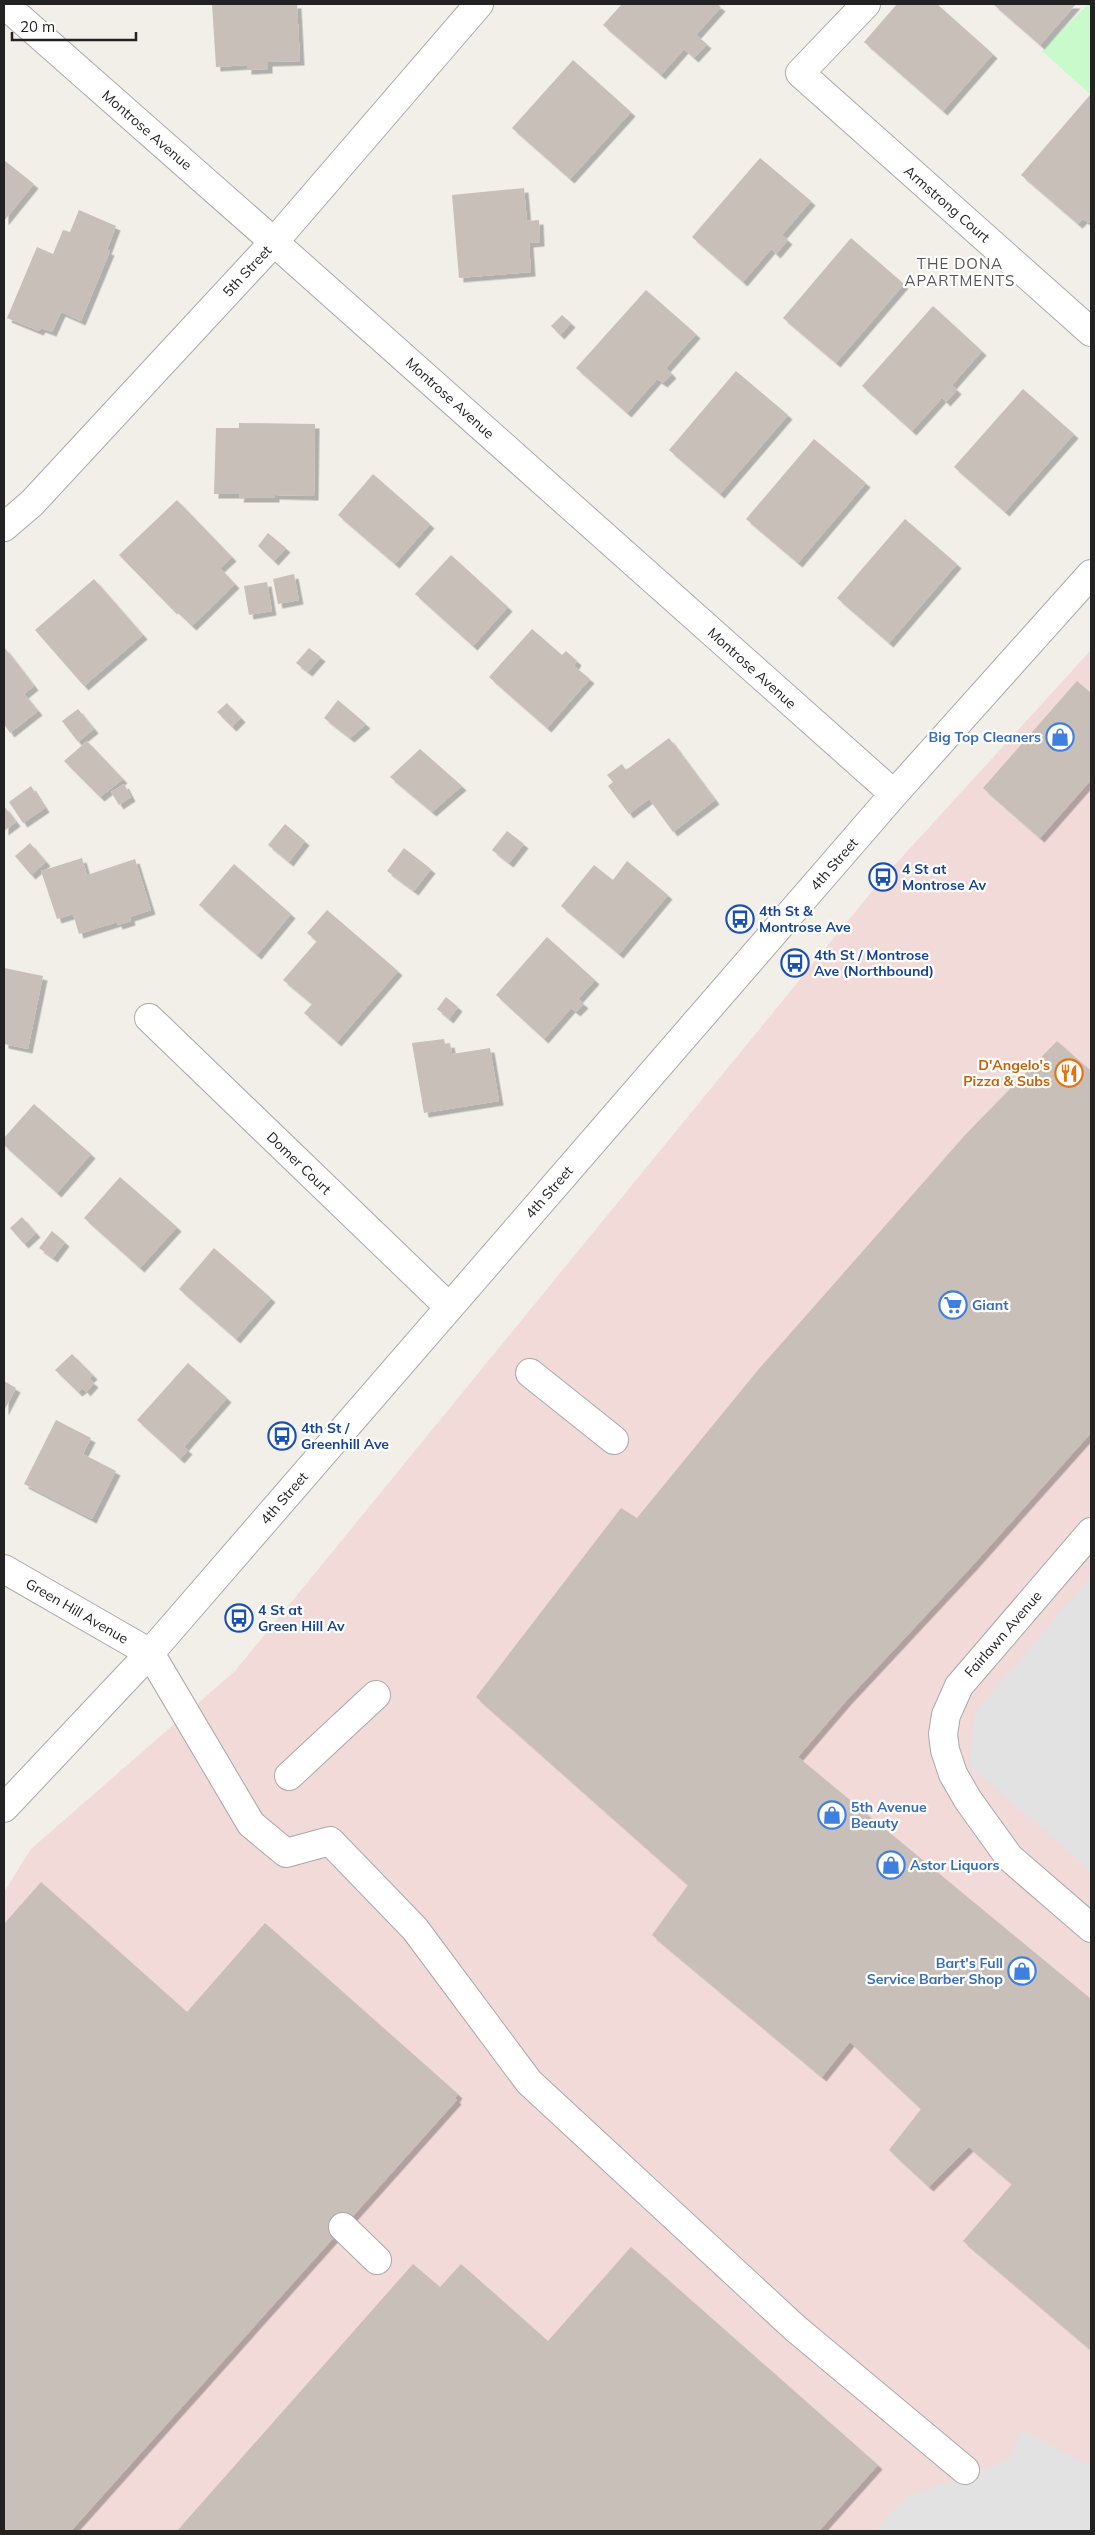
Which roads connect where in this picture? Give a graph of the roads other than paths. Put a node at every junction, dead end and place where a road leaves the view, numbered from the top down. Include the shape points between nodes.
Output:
1 (4, 4) edge
2 (479, 4) edge
3 (866, 4) edge
4 (274, 242) junction
5 (1091, 332) edge
6 (4, 527) edge
7 (1091, 574) edge
8 (894, 794) junction
9 (149, 1018) dead end
10 (448, 1307) junction
11 (530, 1373) dead end
12 (614, 1440) dead end
13 (1091, 1532) edge
14 (4, 1569) edge
15 (150, 1653) junction
16 (376, 1695) dead end
17 (289, 1776) dead end
18 (4, 1808) edge
19 (1091, 1928) edge
20 (343, 2228) dead end
21 (377, 2260) dead end
22 (965, 2470) dead end

1 - 4 street, Montrose Avenue
2 - 4 street, 5th Street
3 - 5 street, Armstrong Court via 800,73
4 - 6 street, 5th Street via 32,503
4 - 8 street, Montrose Avenue
7 - 8 street, 4th Street
8 - 10 street, 4th Street
9 - 10 street, Domer Court
10 - 15 street, 4th Street
11 - 12 street
13 - 19 street, Fairlawn Avenue via 959,1686 946,1715 943,1734 953,1774 1009,1856
14 - 15 street, Green Hill Avenue
15 - 18 street, 4th Street
15 - 22 street via 251,1824 286,1853 330,1841 415,1929 529,2082 795,2328
16 - 17 street
20 - 21 street

